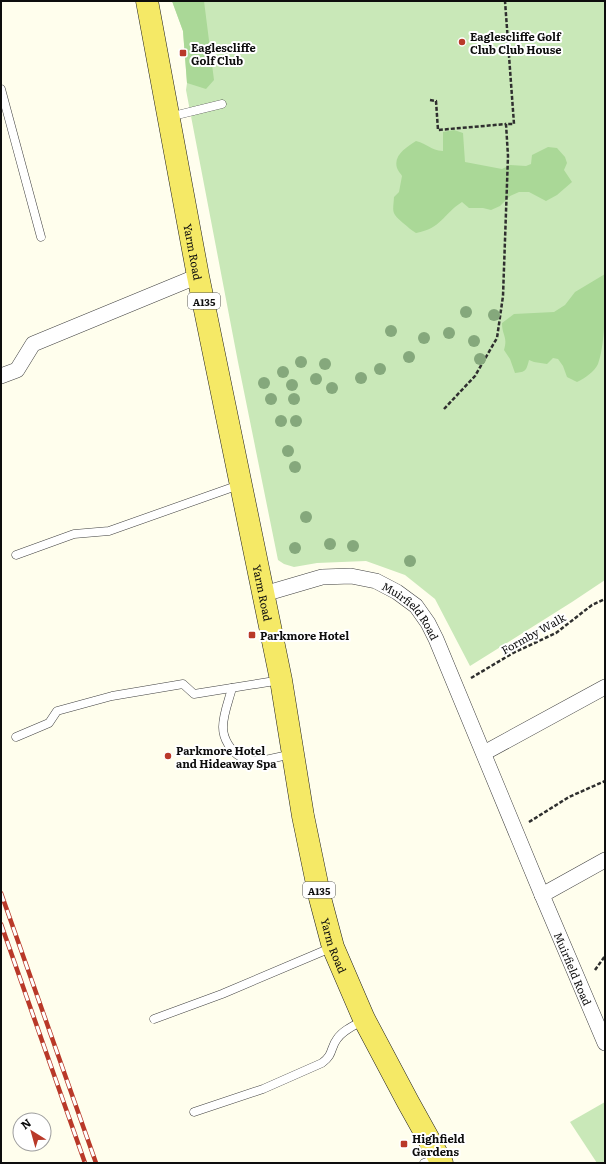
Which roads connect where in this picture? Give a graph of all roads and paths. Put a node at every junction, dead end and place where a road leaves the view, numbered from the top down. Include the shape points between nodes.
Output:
1 (147, 1) edge
2 (506, 1) edge
3 (1, 88) edge
4 (430, 100) dead end
5 (222, 104) dead end
6 (168, 118) junction
7 (506, 124) junction
8 (41, 237) dead end
9 (198, 276) junction
10 (1, 376) edge
11 (444, 409) dead end
12 (242, 484) junction
13 (16, 555) dead end
14 (264, 594) junction
15 (605, 598) edge
16 (281, 680) junction
17 (467, 680) dead end
18 (605, 687) edge
19 (232, 688) junction
20 (16, 737) dead end
21 (484, 753) junction
22 (293, 754) junction
23 (605, 781) edge
24 (529, 823) dead end
25 (605, 860) edge
26 (542, 895) junction
27 (333, 948) junction
28 (605, 956) edge
29 (595, 970) dead end
30 (154, 1019) dead end
31 (364, 1020) junction
32 (605, 1042) edge
33 (194, 1112) dead end
34 (435, 1161) edge

1 - 6 main road, Yarm Road / A135
2 - 7 path via 514,124
3 - 8 lane
4 - 7 path via 436,101 438,130
5 - 6 lane
6 - 9 main road, Yarm Road / A135
7 - 11 path via 508,156 503,296 497,338 475,376
9 - 10 street via 33,344 17,370
9 - 12 main road, Yarm Road / A135
12 - 13 lane via 109,531 74,534
12 - 14 main road, Yarm Road / A135
14 - 16 main road, Yarm Road / A135
14 - 21 street, Muirfield Road via 322,577 351,576 376,581 397,592 416,606 428,623
15 - 17 path, Formby Walk via 556,632
16 - 19 lane
16 - 22 main road, Yarm Road / A135
18 - 21 street
19 - 20 lane via 194,694 183,684 112,696 57,711 49,723
19 - 22 lane via 223,727 225,738 232,750 248,761
21 - 26 street, Muirfield Road
22 - 27 main road, Yarm Road / A135 via 303,816
23 - 24 path via 569,797
25 - 26 street
26 - 32 street, Muirfield Road
27 - 30 lane
27 - 31 main road, Yarm Road / A135
28 - 29 path
31 - 33 lane via 341,1034 328,1059 322,1063 263,1089
31 - 34 main road, Yarm Road / A135

